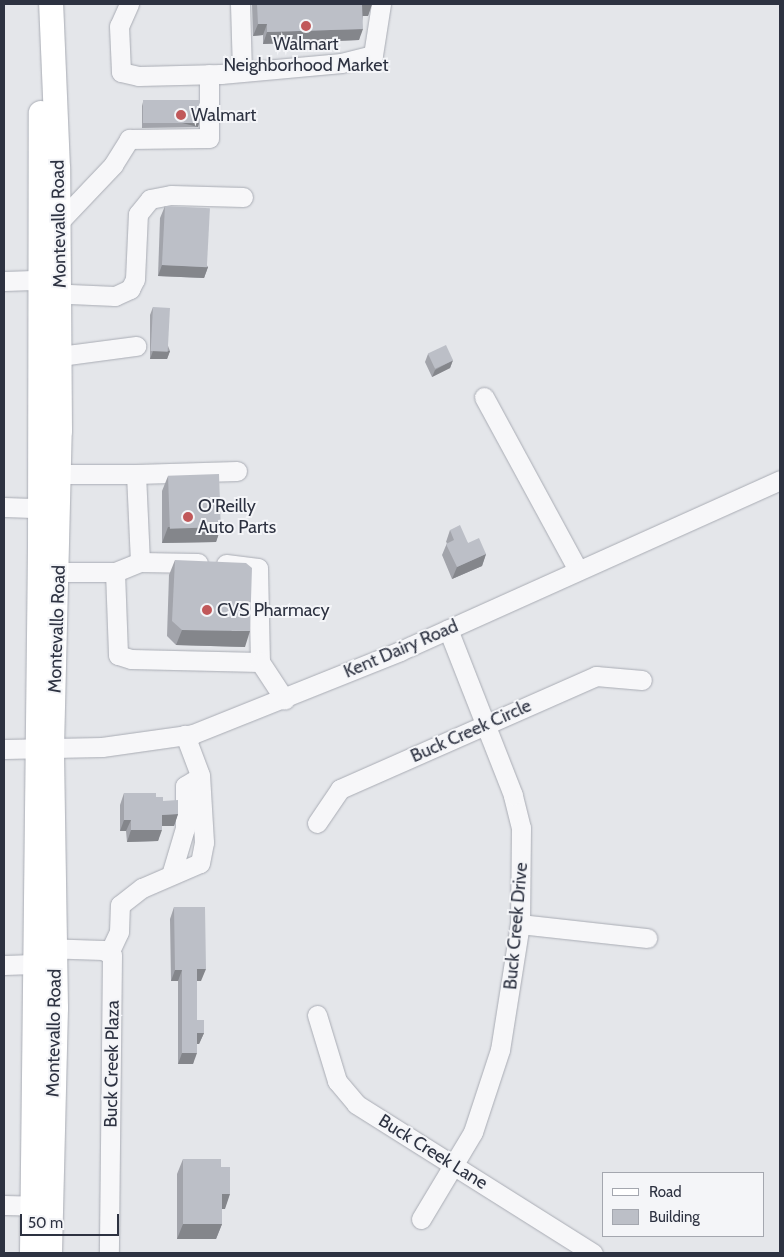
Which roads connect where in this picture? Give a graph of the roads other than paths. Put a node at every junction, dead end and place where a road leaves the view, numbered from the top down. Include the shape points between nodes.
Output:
1 (46, 4) edge
2 (51, 4) edge
3 (129, 4) edge
4 (240, 4) edge
5 (381, 4) edge
6 (242, 71) junction
7 (209, 74) junction
8 (243, 197) dead end
9 (59, 222) junction
10 (4, 281) edge
11 (47, 289) junction
12 (136, 346) dead end
13 (60, 356) junction
14 (484, 397) dead end
15 (237, 471) dead end
16 (60, 474) junction
17 (136, 474) junction
18 (780, 480) edge
19 (4, 508) edge
20 (40, 508) junction
21 (140, 562) junction
22 (578, 570) junction
23 (58, 572) junction
24 (115, 572) junction
25 (448, 629) junction
26 (260, 662) junction
27 (642, 680) dead end
28 (284, 700) junction
29 (486, 725) junction
30 (185, 735) junction
31 (45, 748) junction
32 (4, 749) edge
33 (317, 823) dead end
34 (520, 924) junction
35 (647, 938) dead end
36 (110, 951) junction
37 (41, 954) junction
38 (4, 964) edge
39 (318, 1015) dead end
40 (454, 1166) junction
41 (4, 1205) edge
42 (41, 1206) junction
43 (421, 1219) dead end
44 (32, 1253) edge
45 (50, 1253) edge
46 (110, 1253) edge
47 (593, 1253) edge

1 - 11 main road, Montevallo Road via 40,130
2 - 9 main road, Montevallo Road
3 - 7 street via 119,26 121,72 139,76
4 - 6 street
5 - 6 street via 373,55 342,63
6 - 7 street
7 - 9 street via 209,138 129,139 113,165
8 - 11 street via 171,195 150,199 138,214 135,279 130,289 116,296
9 - 11 main road, Montevallo Road
10 - 11 street
11 - 13 main road, Montevallo Road
11 - 20 main road, Montevallo Road
12 - 13 street
13 - 16 main road, Montevallo Road
14 - 22 street
15 - 17 street
16 - 17 street
16 - 23 main road, Montevallo Road
17 - 21 street
18 - 22 street, Kent Dairy Road
19 - 20 street
20 - 31 main road, Montevallo Road
21 - 24 street
21 - 26 street via 215,563 258,568
22 - 25 street, Kent Dairy Road
23 - 24 street
23 - 31 main road, Montevallo Road
24 - 26 street via 118,655 131,659
25 - 28 street, Kent Dairy Road
25 - 29 street, Buck Creek Drive
26 - 28 street
27 - 29 street, Buck Creek Circle via 596,676
28 - 30 street, Kent Dairy Road
29 - 33 street, Buck Creek Circle via 340,789
29 - 34 street, Buck Creek Drive via 513,795 521,828
30 - 31 street, Kent Dairy Road via 102,747
30 - 36 street via 200,777 204,842 200,863 142,888 120,905 119,932
31 - 32 street, Kent Dairy Road
31 - 37 main road, Montevallo Road
34 - 35 street
34 - 40 street, Buck Creek Drive via 500,1050 474,1132
36 - 37 street
36 - 46 street, Buck Creek Plaza via 113,962
37 - 38 street
37 - 42 main road, Montevallo Road
39 - 40 street, Buck Creek Lane via 337,1081 356,1104
40 - 43 street, Buck Creek Drive
40 - 47 street, Buck Creek Lane
41 - 42 street
42 - 44 main road, Montevallo Road
42 - 45 main road, Montevallo Road

